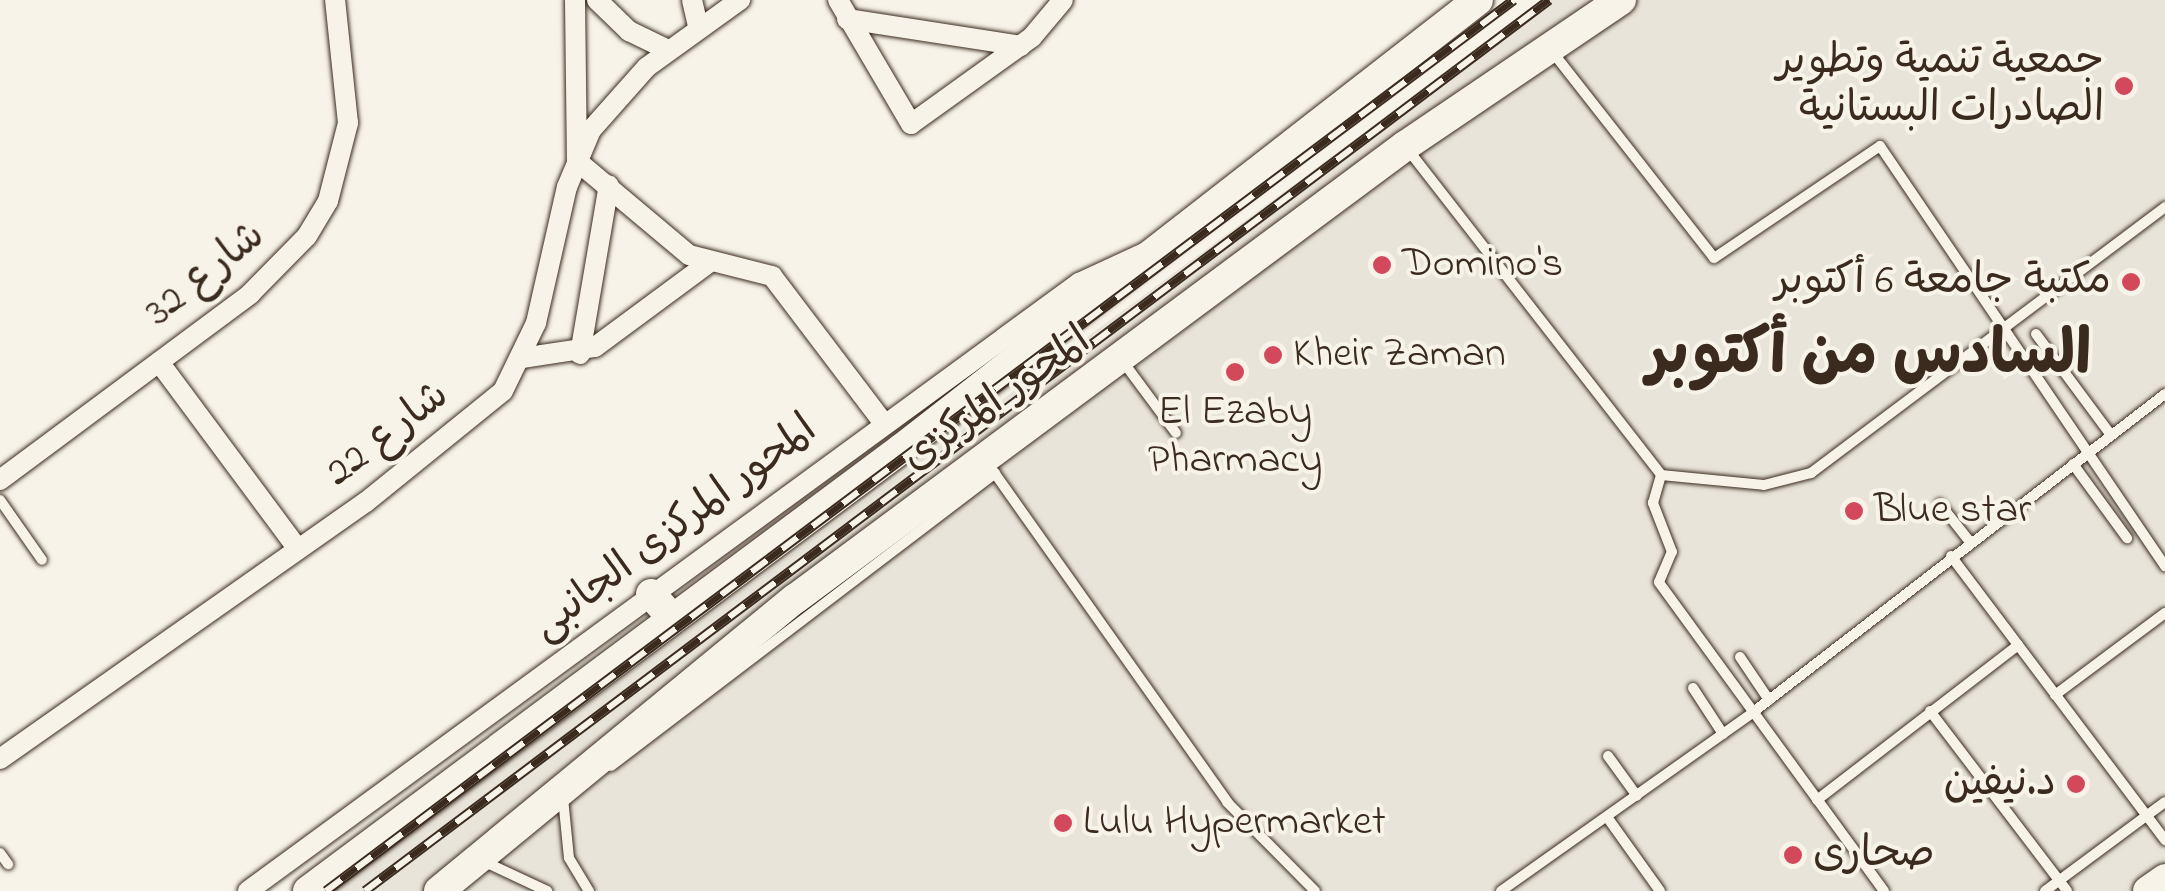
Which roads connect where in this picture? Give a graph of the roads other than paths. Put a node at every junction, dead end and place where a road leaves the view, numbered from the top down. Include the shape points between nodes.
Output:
1 (335, 0) edge
2 (575, 0) edge
3 (597, 0) edge
4 (692, 0) edge
5 (740, 0) edge
6 (1064, 0) edge
7 (1478, 0) edge
8 (1621, 0) edge
9 (842, 10) edge
10 (1582, 15) edge
11 (698, 26) junction
12 (1020, 46) junction
13 (1550, 48) junction
14 (668, 50) junction
15 (1405, 146) junction
16 (577, 161) junction
17 (609, 185) junction
18 (2165, 207) edge
19 (1158, 249) junction
20 (710, 262) junction
21 (2001, 328) junction
22 (2036, 334) dead end
23 (580, 354) junction
24 (522, 358) junction
25 (159, 362) junction
26 (1124, 363) junction
27 (2165, 394) edge
28 (883, 422) junction
29 (1176, 433) dead end
30 (2111, 436) junction
31 (2085, 455) junction
32 (2073, 464) junction
33 (990, 467) junction
34 (1661, 475) junction
35 (0, 480) edge
36 (0, 500) edge
37 (1940, 504) dead end
38 (2128, 538) dead end
39 (1970, 542) junction
40 (298, 549) junction
41 (1951, 556) junction
42 (42, 560) dead end
43 (2165, 566) edge
44 (661, 605) junction
45 (2165, 612) edge
46 (2018, 645) junction
47 (1740, 657) dead end
48 (1693, 688) dead end
49 (2056, 695) junction
50 (1769, 700) junction
51 (1930, 711) junction
52 (1752, 713) junction
53 (1723, 734) junction
54 (1608, 756) dead end
55 (0, 760) edge
56 (567, 780) junction
57 (1637, 796) junction
58 (1817, 800) junction
59 (2165, 802) edge
60 (1607, 818) junction
61 (2146, 818) junction
62 (2165, 840) edge
63 (0, 853) edge
64 (478, 859) junction
65 (8, 864) dead end
66 (1291, 872) junction
67 (2165, 879) edge
68 (2059, 880) junction
69 (248, 891) edge
70 (308, 891) edge
71 (439, 891) edge
72 (547, 891) edge
73 (589, 891) edge
74 (1301, 891) edge
75 (1316, 891) edge
76 (1502, 891) edge
77 (1660, 891) edge
78 (1884, 891) edge
79 (2046, 891) edge
80 (2067, 891) edge
81 (2148, 891) edge

1 - 25 street, شارع 32 via 348,123 328,201 281,268
2 - 16 street
3 - 14 street via 629,32
4 - 11 street
5 - 11 street, شارع 22
6 - 12 street
7 - 19 main road, المحور المركزى
8 - 10 main road, المحور المركزى
9 - 12 street
9 - 12 street via 911,124
10 - 13 main road, المحور المركزى
11 - 14 street, شارع 22
13 - 15 main road, المحور المركزى
13 - 21 lane via 1714,258 1880,146
14 - 16 street, شارع 22 via 607,107
15 - 26 main road, المحور المركزى
15 - 34 lane
16 - 17 street
16 - 24 street, شارع 22
17 - 20 street via 672,244
17 - 23 street
18 - 21 lane
19 - 28 street, المحور المركزى الجانبى via 1098,271
19 - 44 main road, المحور المركزى
20 - 23 street
20 - 28 street via 753,267 789,290
21 - 31 lane
21 - 34 lane via 1796,480
22 - 30 lane
23 - 24 street
24 - 40 street, شارع 22 via 474,418
25 - 35 street, شارع 32
25 - 40 street
26 - 29 lane
26 - 33 main road, المحور المركزى
27 - 30 lane
28 - 44 street, المحور المركزى الجانبى
30 - 31 lane
31 - 32 lane
31 - 43 lane
32 - 38 lane
32 - 39 lane
33 - 56 main road, المحور المركزى
33 - 66 lane via 1226,802
34 - 52 lane via 1653,503 1672,552 1660,582
36 - 42 lane
37 - 39 lane
39 - 41 lane
40 - 55 street, شارع 22
41 - 46 lane
41 - 50 lane
44 - 69 street, المحور المركزى الجانبى
44 - 70 main road, المحور المركزى
45 - 49 lane
46 - 49 lane
46 - 51 lane
47 - 50 lane
48 - 53 lane
49 - 61 lane
50 - 52 lane
51 - 58 lane
51 - 68 lane
52 - 53 lane
52 - 58 lane
53 - 57 lane
54 - 57 lane
56 - 64 main road, المحور المركزى
56 - 73 lane via 570,858
57 - 60 lane
58 - 78 lane
59 - 61 lane
60 - 76 lane
60 - 77 lane
61 - 62 lane
61 - 68 lane
63 - 65 lane
64 - 71 main road, المحور المركزى
64 - 72 lane
66 - 74 lane
66 - 75 lane
67 - 81 main road
68 - 79 lane
68 - 80 lane

